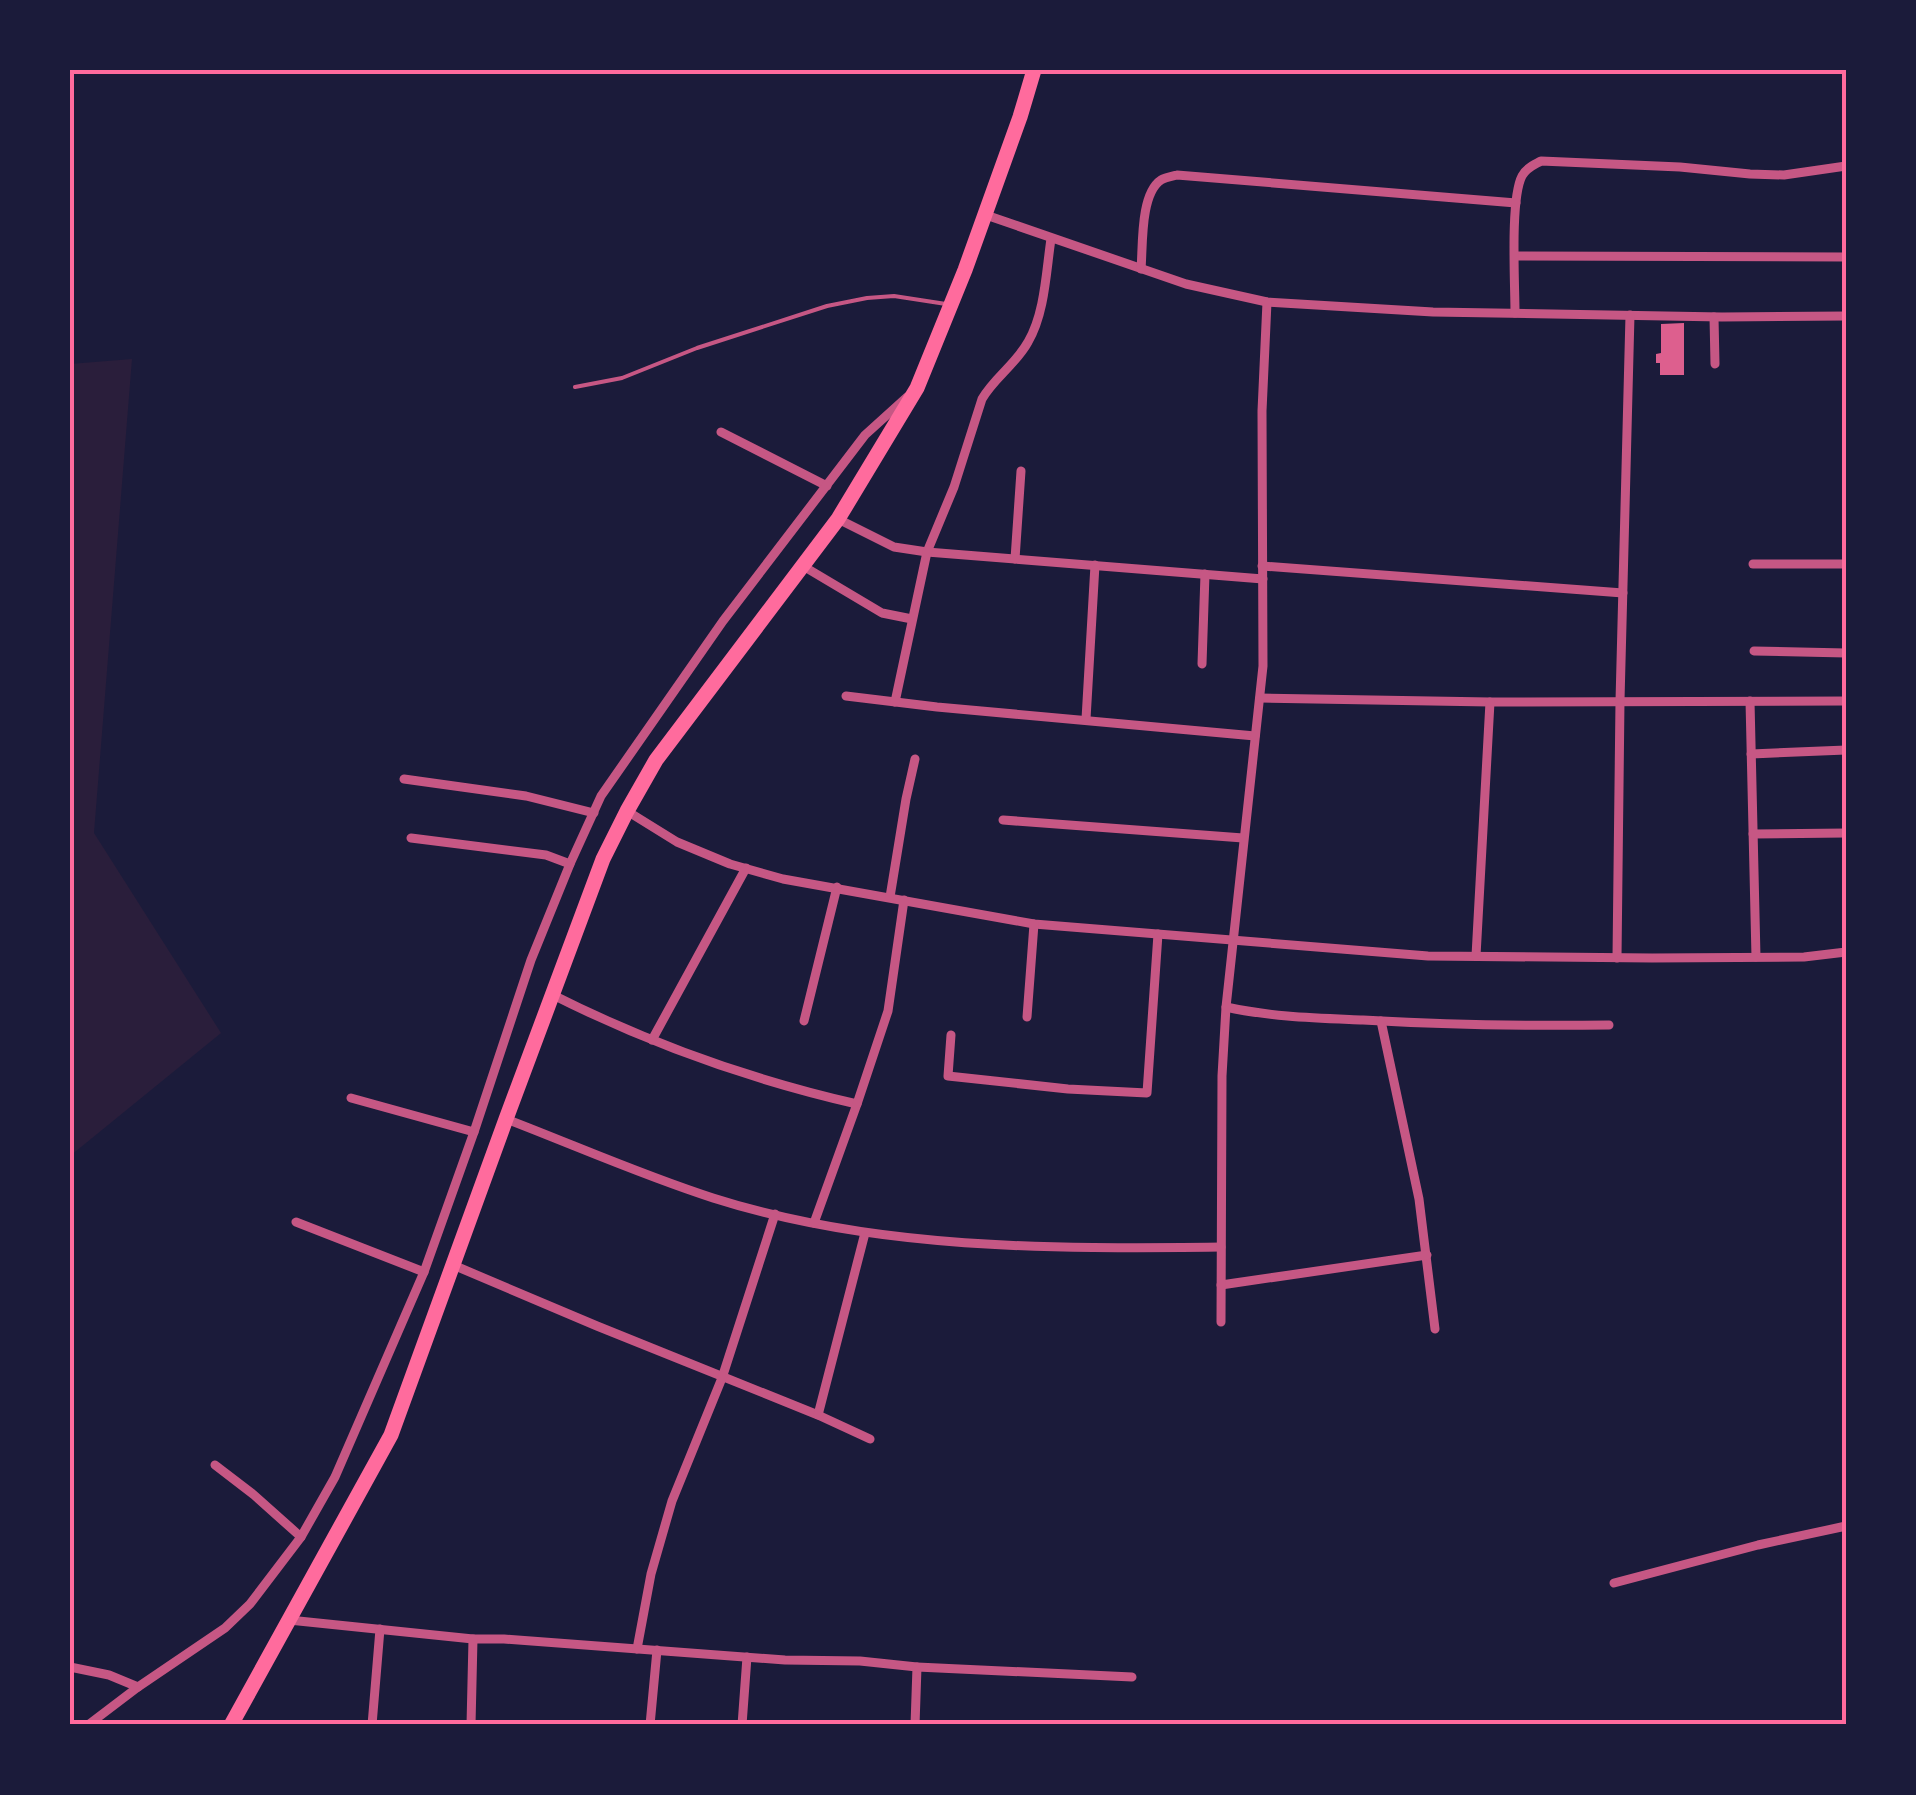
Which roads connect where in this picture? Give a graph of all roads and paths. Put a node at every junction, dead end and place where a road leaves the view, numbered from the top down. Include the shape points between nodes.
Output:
1 (1034, 70) edge
2 (1846, 166) edge
3 (1516, 204) junction
4 (984, 214) junction
5 (1051, 239) junction
6 (1515, 256) junction
7 (1846, 257) edge
8 (1141, 269) junction
9 (1267, 302) junction
10 (951, 305) junction
11 (1514, 313) junction
12 (1630, 315) junction
13 (1846, 316) edge
14 (1714, 317) junction
15 (1715, 364) dead end
16 (575, 387) dead end
17 (918, 388) junction
18 (721, 432) dead end
19 (1021, 472) dead end
20 (827, 486) junction
21 (838, 519) junction
22 (927, 552) junction
23 (1015, 559) junction
24 (1753, 564) dead end
25 (1846, 564) edge
26 (1094, 565) junction
27 (802, 566) junction
28 (1262, 566) junction
29 (1205, 574) junction
30 (1263, 579) junction
31 (1623, 593) junction
32 (912, 620) junction
33 (1754, 652) dead end
34 (1846, 652) edge
35 (1202, 664) dead end
36 (846, 696) dead end
37 (1260, 698) junction
38 (1620, 701) junction
39 (1750, 701) junction
40 (1846, 701) edge
41 (895, 702) junction
42 (1490, 702) junction
43 (1086, 719) junction
44 (1256, 736) junction
45 (1846, 750) edge
46 (1751, 754) junction
47 (916, 759) dead end
48 (404, 780) dead end
49 (627, 811) junction
50 (594, 813) junction
51 (1003, 820) dead end
52 (1846, 833) edge
53 (1753, 834) junction
54 (412, 838) dead end
55 (1244, 838) junction
56 (570, 864) junction
57 (746, 868) junction
58 (838, 887) junction
59 (890, 898) junction
60 (904, 900) junction
61 (1034, 924) junction
62 (1158, 934) junction
63 (1232, 938) junction
64 (1846, 952) edge
65 (1476, 956) junction
66 (1756, 957) junction
67 (1617, 958) junction
68 (552, 994) junction
69 (1226, 1007) junction
70 (1027, 1018) dead end
71 (804, 1021) dead end
72 (1381, 1022) junction
73 (1609, 1025) dead end
74 (952, 1035) dead end
75 (652, 1040) junction
76 (351, 1098) dead end
77 (858, 1104) junction
78 (506, 1118) junction
79 (474, 1132) junction
80 (776, 1214) junction
81 (296, 1222) dead end
82 (814, 1222) junction
83 (865, 1232) junction
84 (1221, 1247) junction
85 (1427, 1255) junction
86 (454, 1264) junction
87 (424, 1272) junction
88 (1221, 1285) junction
89 (1221, 1322) dead end
90 (1435, 1329) dead end
91 (722, 1378) junction
92 (818, 1414) junction
93 (870, 1439) dead end
94 (215, 1465) dead end
95 (1846, 1526) edge
96 (301, 1537) junction
97 (1614, 1583) dead end
98 (289, 1620) junction
99 (380, 1630) junction
100 (473, 1639) junction
101 (636, 1649) junction
102 (657, 1650) junction
103 (747, 1657) junction
104 (917, 1666) junction
105 (70, 1667) edge
106 (1132, 1676) dead end
107 (138, 1686) junction
108 (88, 1725) edge
109 (231, 1725) edge
110 (372, 1725) edge
111 (472, 1725) edge
112 (650, 1725) edge
113 (742, 1725) edge
114 (915, 1725) edge

1 - 4 highway
2 - 3 street via 1784,175 1541,162 1522,175
3 - 6 street
3 - 8 street via 1177,175 1162,179 1146,204
4 - 5 street
4 - 10 highway
5 - 8 street
5 - 22 street via 1029,341 982,399
6 - 7 street
6 - 11 street
8 - 9 street
9 - 11 street
9 - 28 street
10 - 16 lane via 894,296 827,306 622,378
10 - 17 highway
11 - 12 street
12 - 14 street
12 - 31 street
13 - 14 street
14 - 15 street
17 - 20 street via 865,434
17 - 21 highway
18 - 20 street
19 - 23 street
20 - 50 street via 723,621
21 - 22 street via 894,547
21 - 27 highway
22 - 23 street
22 - 32 street
23 - 26 street
24 - 25 street
26 - 29 street
26 - 43 street
27 - 32 street via 882,613
27 - 49 highway via 656,760
28 - 30 street
28 - 31 street
29 - 30 street
29 - 35 street
30 - 37 street
31 - 38 street
32 - 41 street
33 - 34 street
36 - 41 street
37 - 42 street
37 - 44 street
38 - 39 street
38 - 42 street
38 - 67 street
39 - 40 street
39 - 46 street
41 - 43 street
42 - 65 street
43 - 44 street
44 - 55 street
45 - 46 street
46 - 53 street
47 - 59 street
48 - 50 street via 526,796
49 - 57 street via 677,842
49 - 68 highway
50 - 56 street
51 - 55 street
52 - 53 street
53 - 66 street
54 - 56 street via 546,854
55 - 63 street
56 - 79 street
57 - 58 street
57 - 75 street
58 - 59 street
58 - 71 street
59 - 60 street
60 - 61 street
60 - 77 street via 888,1010
61 - 62 street
61 - 70 street
62 - 63 street
62 - 74 street via 1147,1092 948,1076
63 - 65 street
63 - 69 street
64 - 66 street
65 - 67 street
66 - 67 street
68 - 75 street
68 - 78 highway
69 - 72 street
69 - 84 street
72 - 73 street
72 - 85 street
75 - 77 street
76 - 79 street
77 - 82 street
78 - 80 street via 713,1198
78 - 86 highway
79 - 87 street
80 - 82 street
80 - 91 street
81 - 87 street
82 - 83 street
83 - 84 street via 962,1243
83 - 92 street
84 - 88 street
85 - 88 street
85 - 90 street
86 - 91 street
86 - 98 highway via 391,1436
87 - 96 street via 335,1477
88 - 89 street
91 - 92 street
91 - 101 street via 672,1502
92 - 93 street
94 - 96 street
95 - 97 street
96 - 107 street via 225,1628
98 - 99 street
98 - 109 highway
99 - 100 street
99 - 110 street
100 - 101 street
100 - 111 street
101 - 102 street
102 - 103 street
102 - 112 street
103 - 104 street
103 - 113 street
104 - 106 street
104 - 114 street
105 - 107 street
107 - 108 street

